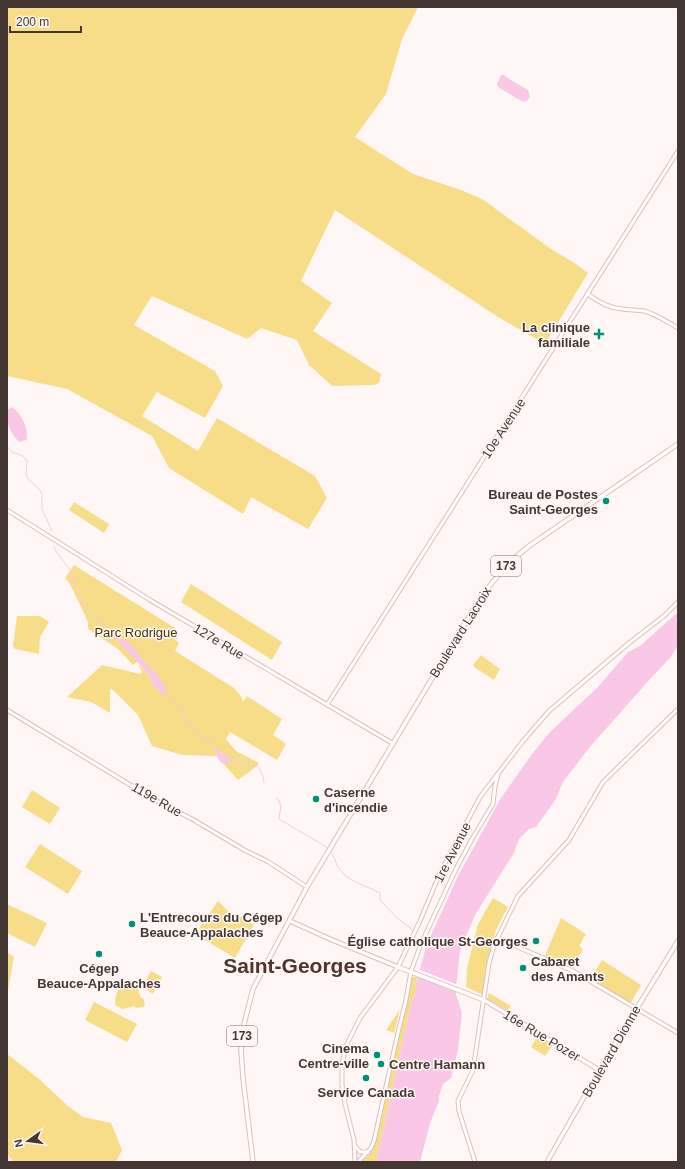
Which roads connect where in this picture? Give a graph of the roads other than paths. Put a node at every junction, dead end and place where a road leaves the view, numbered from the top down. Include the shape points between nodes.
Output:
1 (678, 152) edge
2 (588, 294) junction
3 (678, 328) edge
4 (678, 444) edge
5 (7, 510) edge
6 (678, 602) edge
7 (327, 705) junction
8 (678, 709) edge
9 (7, 710) edge
10 (392, 743) junction
11 (501, 770) junction
12 (485, 791) junction
13 (494, 793) junction
14 (307, 887) junction
15 (290, 921) junction
16 (497, 938) junction
17 (678, 941) edge
18 (398, 967) junction
19 (411, 971) junction
20 (484, 1000) junction
21 (636, 1009) junction
22 (678, 1034) edge
23 (599, 1070) junction
24 (354, 1140) junction
25 (368, 1151) junction
26 (253, 1162) edge
27 (355, 1162) edge
28 (358, 1162) edge
29 (476, 1162) edge
30 (547, 1162) edge

1 - 2 street, 10e Avenue
2 - 3 street via 610,307 645,312
2 - 7 street, 10e Avenue
4 - 10 main road, Boulevard Lacroix / 173 via 533,542 506,565 476,605
5 - 7 street, 127e Rue via 149,599
6 - 11 street, 1re Avenue via 558,702 531,730
7 - 10 street, 127e Rue
8 - 16 street via 606,779 569,840 518,896
9 - 14 street, 119e Rue via 155,800 246,852 267,861
10 - 14 main road, Boulevard Lacroix / 173
11 - 12 street, 1re Avenue
11 - 13 street
12 - 13 street via 490,789
12 - 18 street, 1re Avenue via 440,873
13 - 19 street via 493,804 456,869
14 - 15 main road, 173
15 - 18 main road, 16e Rue Pozer
15 - 26 main road, 173 via 251,995 244,1024 242,1068
16 - 20 street via 489,963
16 - 21 street via 567,968
17 - 21 main road, Boulevard Dionne
18 - 19 main road, 16e Rue Pozer
18 - 24 street, 1re Avenue via 360,1018 346,1046 342,1064 342,1085
19 - 20 main road, 16e Rue Pozer
19 - 25 street via 374,1141
20 - 23 main road, 16e Rue Pozer
20 - 29 street via 473,1070 458,1101
21 - 22 street
21 - 23 main road, Boulevard Dionne
23 - 30 main road, Boulevard Dionne
24 - 25 street via 358,1151
24 - 27 street, 1re Avenue
25 - 28 street

